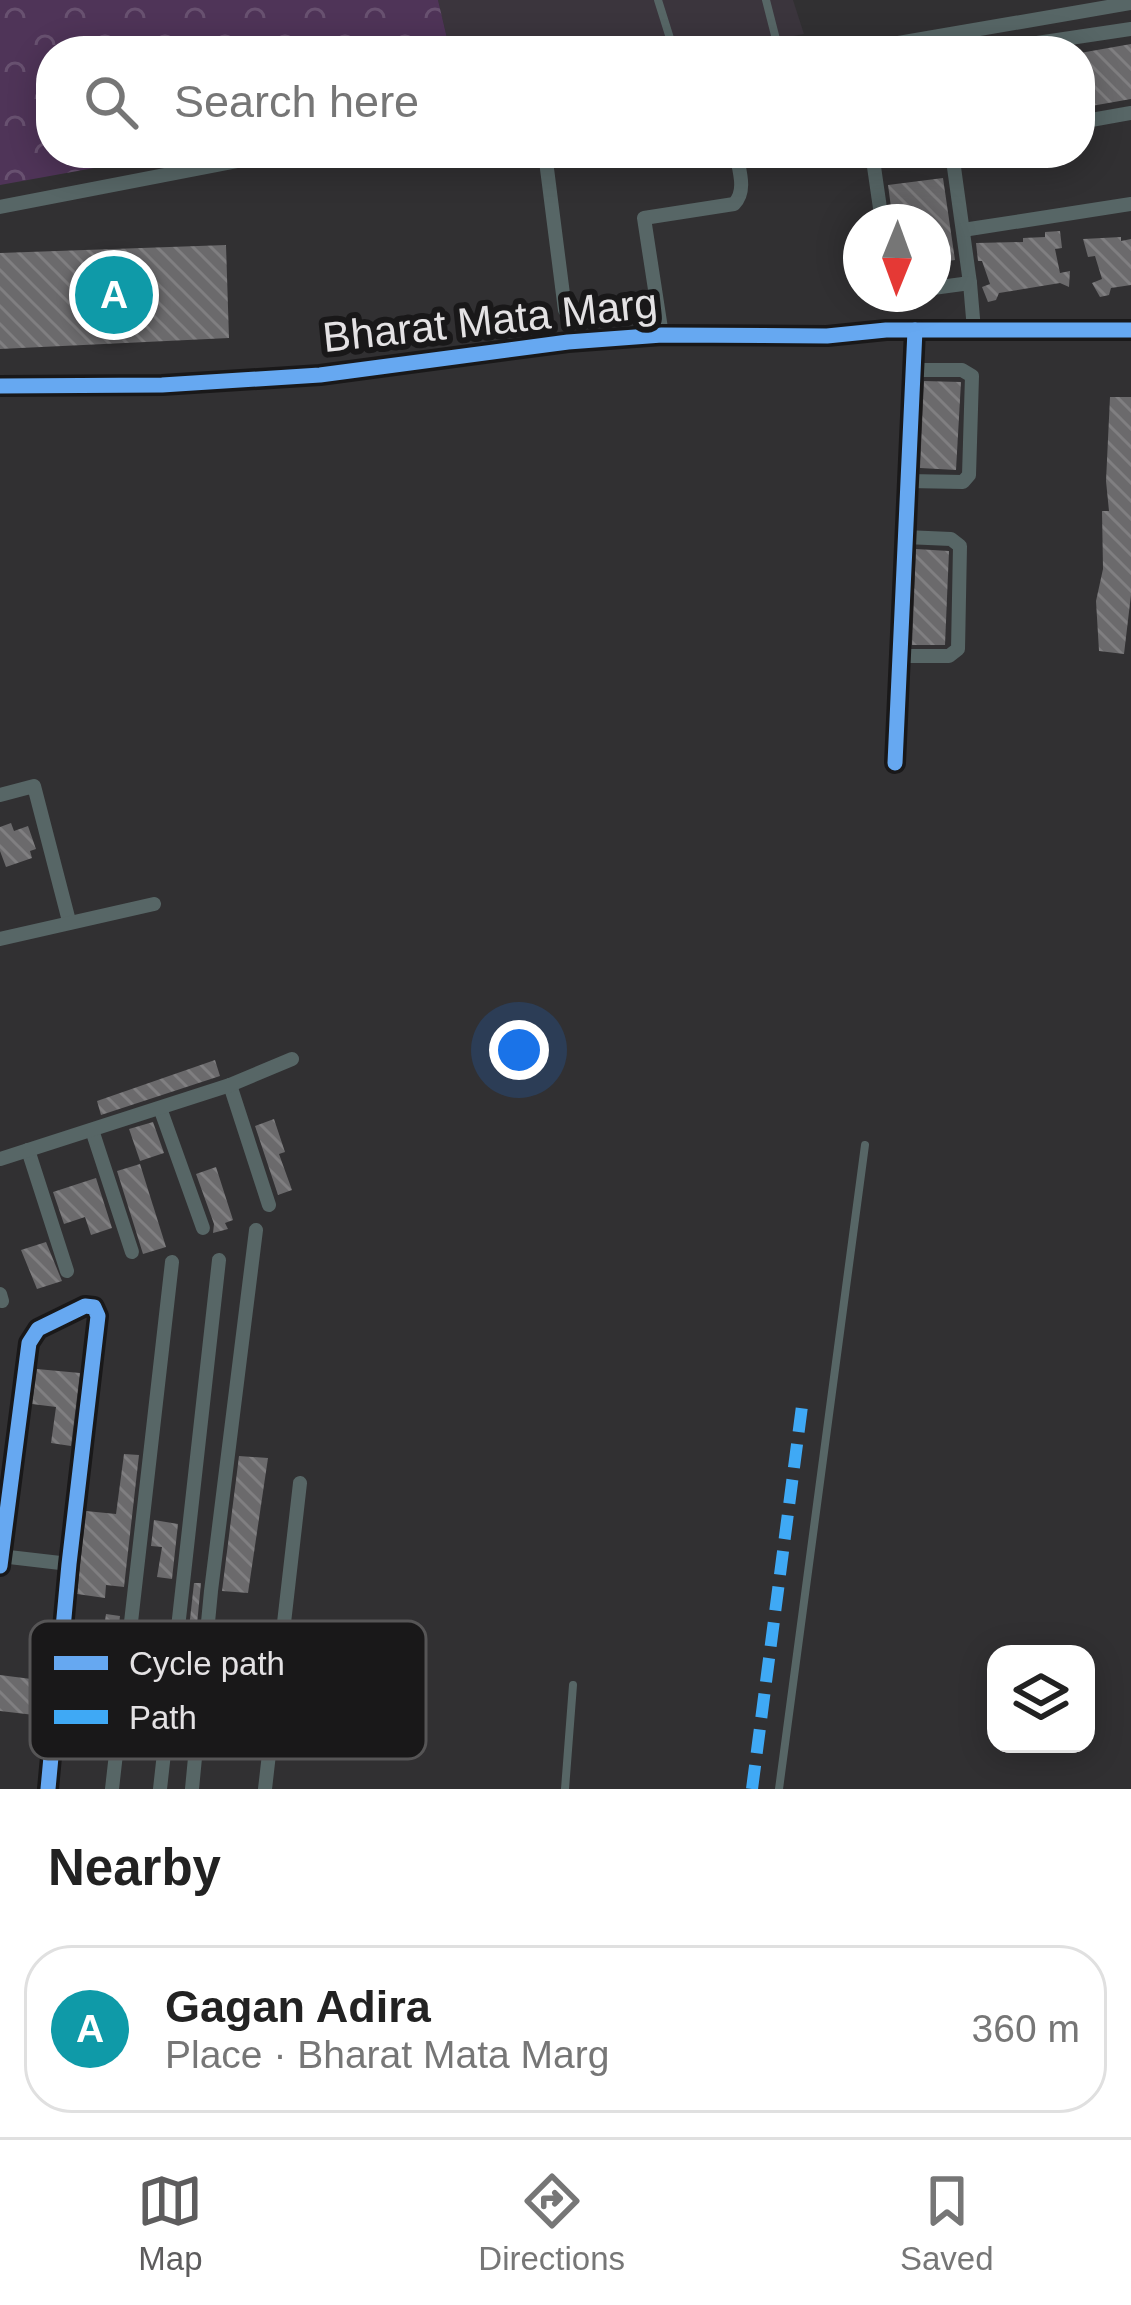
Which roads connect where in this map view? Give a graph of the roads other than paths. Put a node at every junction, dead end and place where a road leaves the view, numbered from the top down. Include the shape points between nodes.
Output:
1 (658, 0) edge
2 (766, 0) edge
3 (1131, 3) edge
4 (1131, 28) edge
5 (669, 36) edge
6 (775, 36) edge
7 (939, 36) edge
8 (1080, 36) edge
9 (1131, 113) edge
10 (1095, 119) edge
11 (201, 168) edge
12 (547, 168) edge
13 (739, 168) edge
14 (874, 168) edge
15 (954, 168) edge
16 (879, 204) edge
17 (1131, 204) edge
18 (0, 207) edge
19 (962, 230) junction
20 (970, 283) junction
21 (951, 286) edge
22 (657, 305) junction
23 (914, 330) junction
24 (974, 330) junction
25 (1131, 330) edge
26 (662, 335) junction
27 (913, 370) junction
28 (0, 386) edge
29 (908, 481) junction
30 (905, 538) junction
31 (900, 656) junction
32 (895, 763) dead end
33 (0, 795) edge
34 (154, 904) dead end
35 (69, 921) junction
36 (0, 939) edge
37 (292, 1059) dead end
38 (230, 1085) junction
39 (160, 1108) junction
40 (92, 1130) junction
41 (865, 1145) dead end
42 (28, 1150) junction
43 (0, 1160) edge
44 (268, 1205) dead end
45 (203, 1228) dead end
46 (256, 1230) dead end
47 (133, 1252) dead end
48 (219, 1259) dead end
49 (172, 1262) dead end
50 (67, 1271) dead end
51 (300, 1484) dead end
52 (0, 1556) edge
53 (69, 1564) junction
54 (0, 1566) edge
55 (64, 1621) edge
56 (131, 1621) edge
57 (179, 1621) edge
58 (208, 1621) edge
59 (285, 1621) edge
60 (573, 1685) dead end
61 (51, 1759) edge
62 (115, 1759) edge
63 (163, 1759) edge
64 (195, 1759) edge
65 (269, 1759) edge
66 (48, 1789) edge
67 (112, 1789) edge
68 (160, 1789) edge
69 (192, 1789) edge
70 (266, 1789) edge
71 (566, 1789) edge
72 (779, 1789) edge

1 - 5 lane
2 - 6 lane
3 - 7 street
4 - 8 street
9 - 10 street
11 - 18 street
12 - 22 street via 565,310 575,316
13 - 22 street via 734,204 644,218
14 - 16 street
15 - 19 street
17 - 19 street
19 - 20 street
20 - 21 street
20 - 24 street
22 - 26 street
23 - 24 street, Bharat Mata Marg
23 - 26 street, Bharat Mata Marg
23 - 27 street
24 - 25 street, Bharat Mata Marg
26 - 28 street, Bharat Mata Marg via 320,375
27 - 29 street
27 - 29 street via 972,376 969,475 963,482
29 - 30 street
30 - 31 street
30 - 31 street via 960,546 958,649
31 - 32 street
33 - 35 street via 34,787
34 - 35 street
35 - 36 street
37 - 38 street
38 - 39 street
38 - 44 street
39 - 40 street
39 - 45 street
40 - 42 street
40 - 47 street
41 - 72 lane
42 - 43 street
42 - 50 street
46 - 58 street
48 - 57 street
49 - 56 street
51 - 59 street
52 - 53 street
52 - 53 street via 29,1343 38,1329 86,1306 98,1316
52 - 54 street
53 - 55 street
60 - 71 lane
61 - 66 street
62 - 67 street
63 - 68 street
64 - 69 street
65 - 70 street

